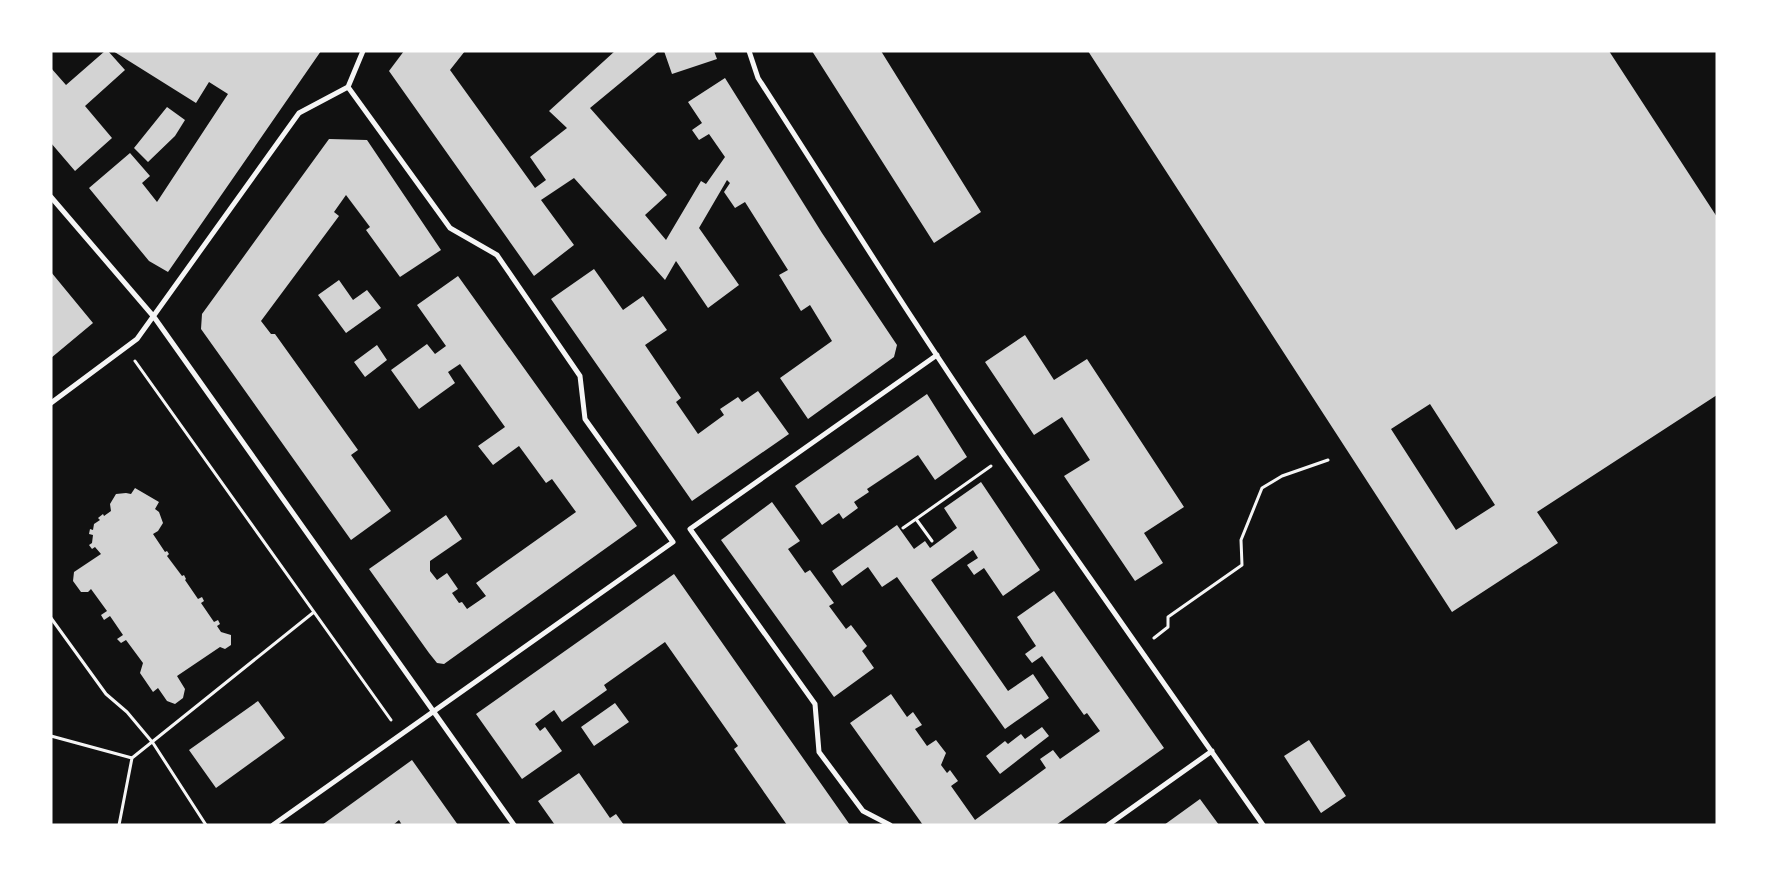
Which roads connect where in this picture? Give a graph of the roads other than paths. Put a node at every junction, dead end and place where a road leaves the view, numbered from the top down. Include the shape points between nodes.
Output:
1 (363, 51) edge
2 (749, 51) edge
3 (348, 87) junction
4 (51, 197) edge
5 (154, 317) junction
6 (938, 356) junction
7 (51, 402) edge
8 (433, 711) junction
9 (1212, 751) junction
10 (273, 825) edge
11 (514, 825) edge
12 (890, 825) edge
13 (1108, 825) edge
14 (1263, 825) edge

1 - 3 street
2 - 6 street via 758,78
3 - 5 street via 299,113
3 - 8 street via 450,228 497,255 580,376 585,419 673,542
4 - 5 street
5 - 7 street via 137,340
5 - 8 street
6 - 9 street via 1005,457
6 - 12 street via 690,530 815,704 819,752 863,811
8 - 10 street
8 - 11 street
9 - 13 street
9 - 14 street

